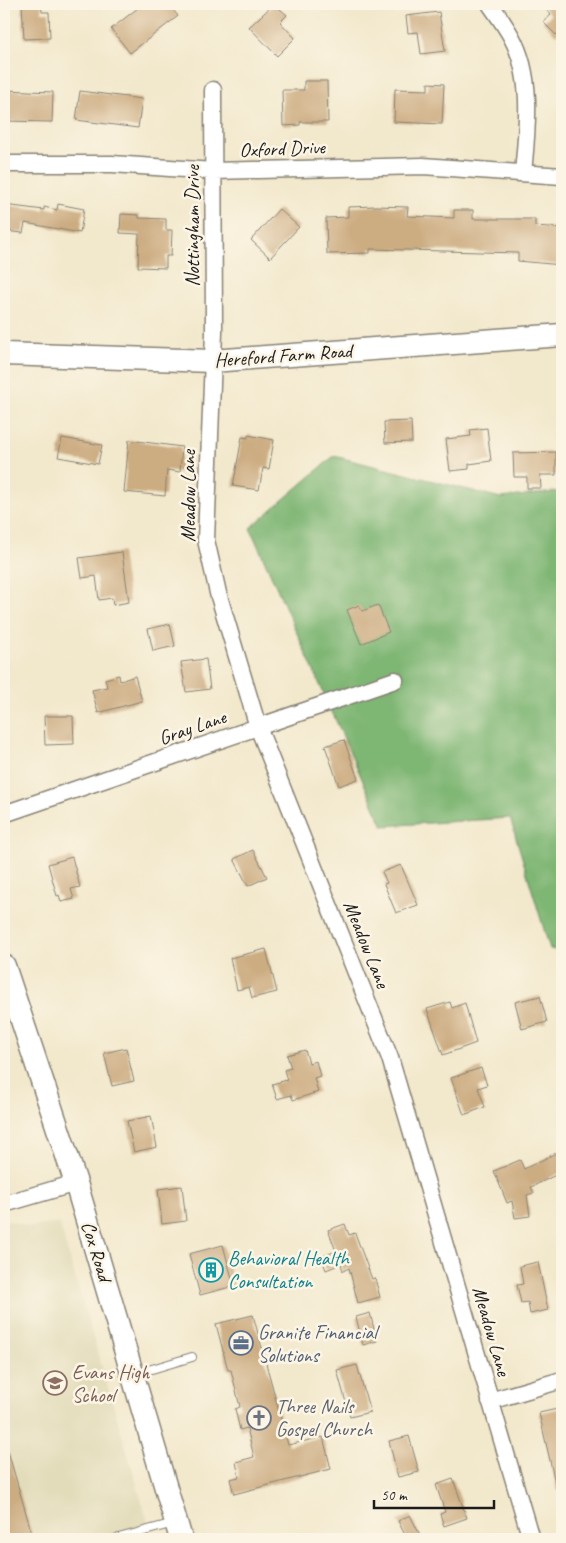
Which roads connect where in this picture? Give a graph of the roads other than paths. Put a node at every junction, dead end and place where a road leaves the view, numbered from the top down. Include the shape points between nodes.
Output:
1 (490, 4) edge
2 (212, 90) dead end
3 (4, 164) edge
4 (214, 171) junction
5 (523, 173) junction
6 (562, 176) edge
7 (562, 334) edge
8 (4, 354) edge
9 (212, 361) junction
10 (395, 680) dead end
11 (258, 727) junction
12 (4, 814) edge
13 (4, 966) edge
14 (76, 1183) junction
15 (4, 1201) edge
16 (192, 1356) dead end
17 (133, 1374) junction
18 (562, 1380) edge
19 (490, 1400) junction
20 (179, 1531) edge
21 (115, 1539) edge
22 (531, 1539) edge

1 - 5 street via 512,37 524,73 529,108
2 - 4 street, Nottingham Drive
3 - 4 street, Oxford Drive via 112,164
4 - 5 street, Oxford Drive via 414,166
4 - 9 street, Nottingham Drive
5 - 6 street, Oxford Drive
7 - 9 street, Hereford Farm Road
8 - 9 street, Hereford Farm Road
9 - 11 street, Meadow Lane via 206,540 218,594
10 - 11 street, Gray Lane
11 - 12 street, Gray Lane
11 - 19 street, Meadow Lane via 390,1058
13 - 14 street, Cox Road
14 - 15 street via 11,1202
14 - 17 street, Cox Road
16 - 17 lane
17 - 20 street, Cox Road
18 - 19 street
19 - 22 street, Meadow Lane
20 - 21 lane

